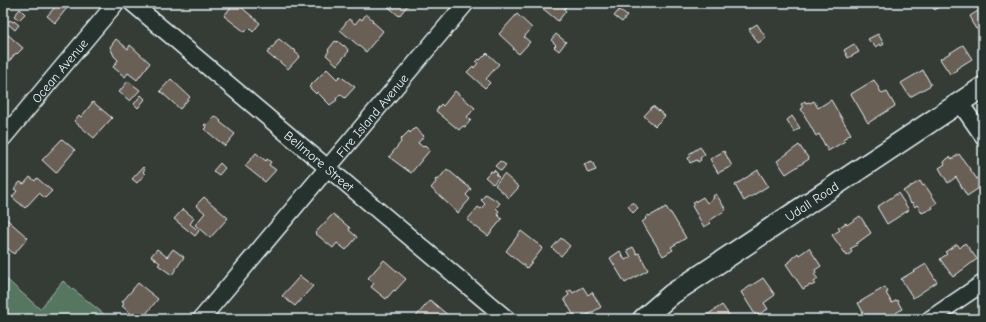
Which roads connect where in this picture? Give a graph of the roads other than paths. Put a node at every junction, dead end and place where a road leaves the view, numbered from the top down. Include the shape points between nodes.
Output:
1 (116, 3) edge
2 (132, 3) edge
3 (466, 3) edge
4 (983, 87) edge
5 (960, 103) junction
6 (983, 136) edge
7 (3, 138) edge
8 (328, 167) junction
9 (983, 283) edge
10 (201, 319) edge
11 (507, 319) edge
12 (643, 319) edge
13 (930, 319) edge

1 - 7 street, Ocean Avenue
2 - 8 street, Bellmore Street
3 - 8 street, Fire Island Avenue
4 - 5 street, Udall Road
5 - 6 street
5 - 12 street, Udall Road via 672,294
8 - 10 street, Fire Island Avenue
8 - 11 street, Bellmore Street
9 - 13 street

